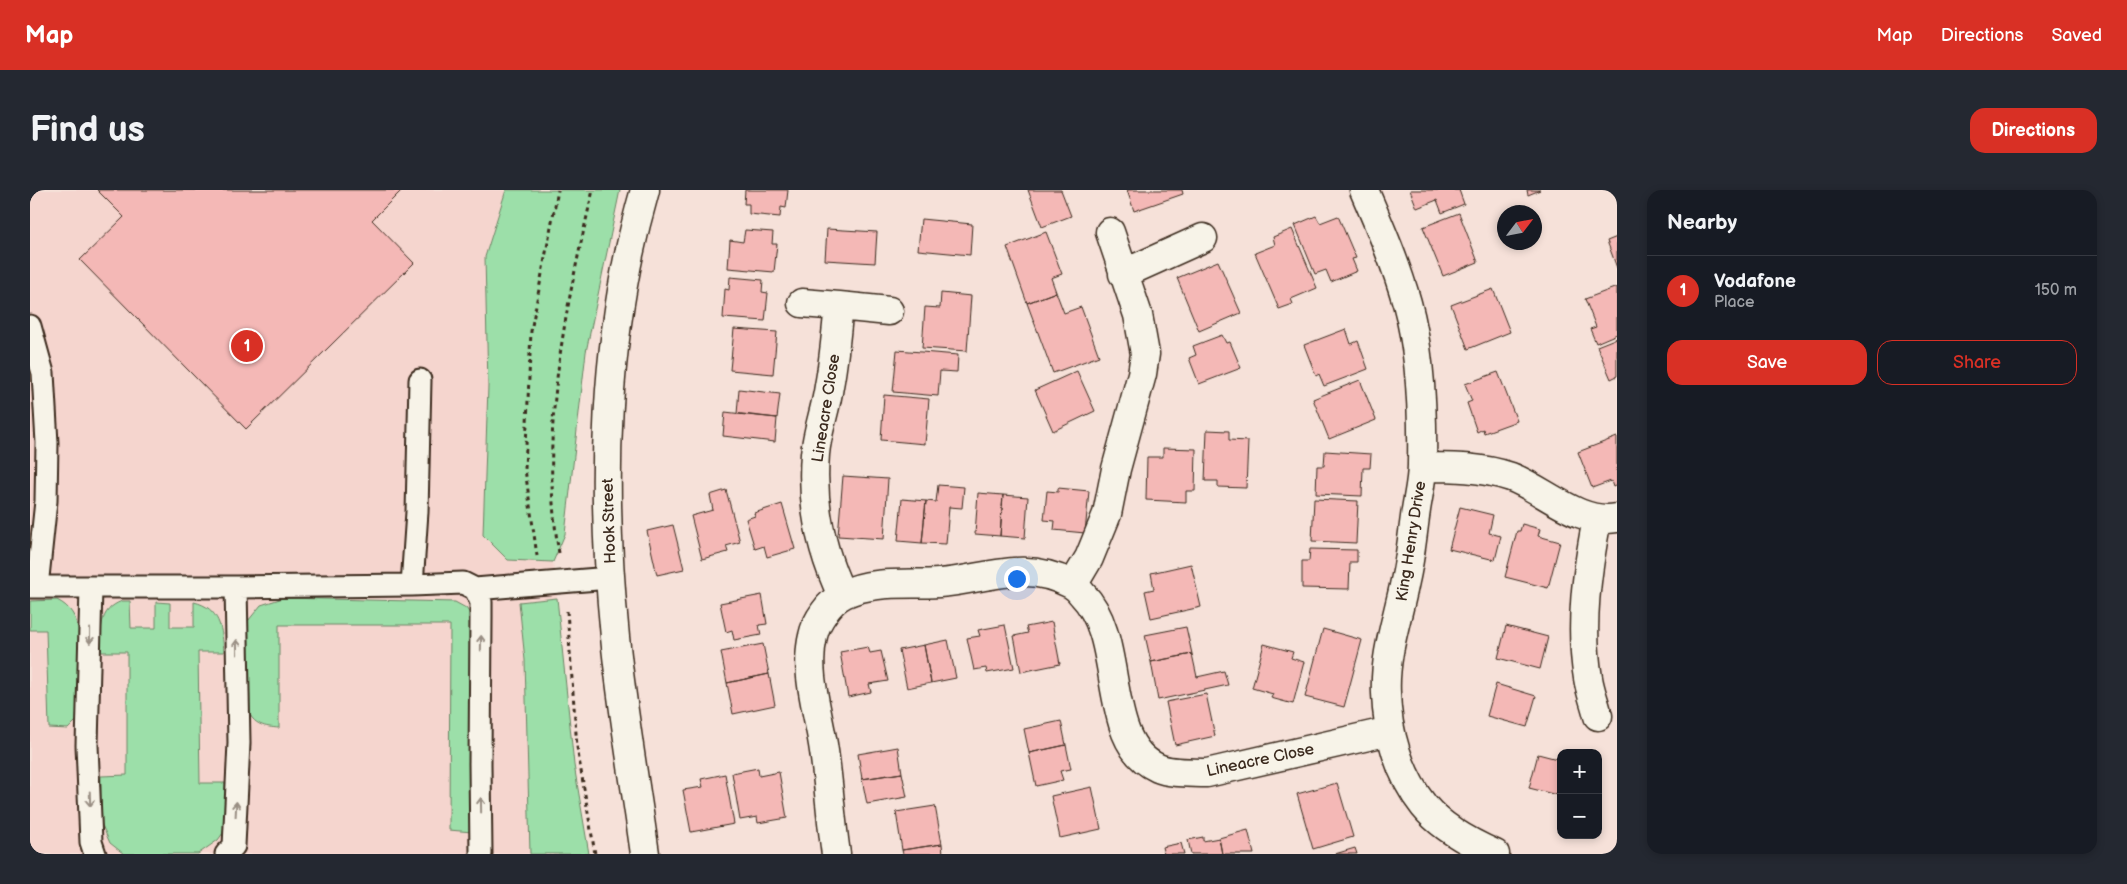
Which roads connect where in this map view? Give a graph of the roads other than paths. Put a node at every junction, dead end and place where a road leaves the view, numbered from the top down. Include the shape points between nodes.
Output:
1 (645, 190) edge
2 (1364, 190) edge
3 (1110, 232) dead end
4 (1203, 238) dead end
5 (1123, 274) junction
6 (802, 303) dead end
7 (839, 306) junction
8 (889, 311) dead end
9 (30, 326) edge
10 (420, 380) dead end
11 (1422, 467) junction
12 (1607, 518) edge
13 (610, 578) junction
14 (412, 585) junction
15 (1073, 585) junction
16 (33, 587) edge
17 (236, 587) junction
18 (91, 588) junction
19 (475, 589) junction
20 (842, 595) junction
21 (1598, 716) dead end
22 (1390, 731) junction
23 (95, 854) edge
24 (226, 854) edge
25 (482, 854) edge
26 (645, 854) edge
27 (836, 854) edge
28 (1495, 854) edge

1 - 13 street, Hook Street via 624,276 610,371 606,491
2 - 11 street, King Henry Drive via 1408,304 1420,386
3 - 5 street
4 - 5 street
5 - 15 street via 1138,314 1143,339 1142,374 1106,514
6 - 7 street
7 - 8 street
7 - 20 street, Lineacre Close via 829,388 815,453 815,509 823,550
9 - 16 lane via 43,373 47,443 46,501
10 - 14 lane
11 - 12 street via 1490,471 1535,488 1576,511
11 - 22 street, King Henry Drive via 1406,581 1390,648 1386,692
12 - 21 street via 1587,585 1584,624 1588,679
13 - 19 lane
13 - 26 street, Hook Street via 615,638
14 - 17 lane
14 - 19 lane via 463,583
15 - 20 street, Lineacre Close via 1050,575 1022,570 943,582 862,587
15 - 22 street, Lineacre Close via 1089,601 1101,622 1119,709 1130,743 1158,768 1207,772
16 - 18 lane
17 - 18 lane
24 -> 17 lane via 234,846 239,743
18 -> 23 lane via 87,745 91,842
25 -> 19 lane via 482,617 481,602
20 - 27 street, Lineacre Close via 819,622 810,657
22 - 28 street, King Henry Drive via 1404,772 1425,807 1445,826

